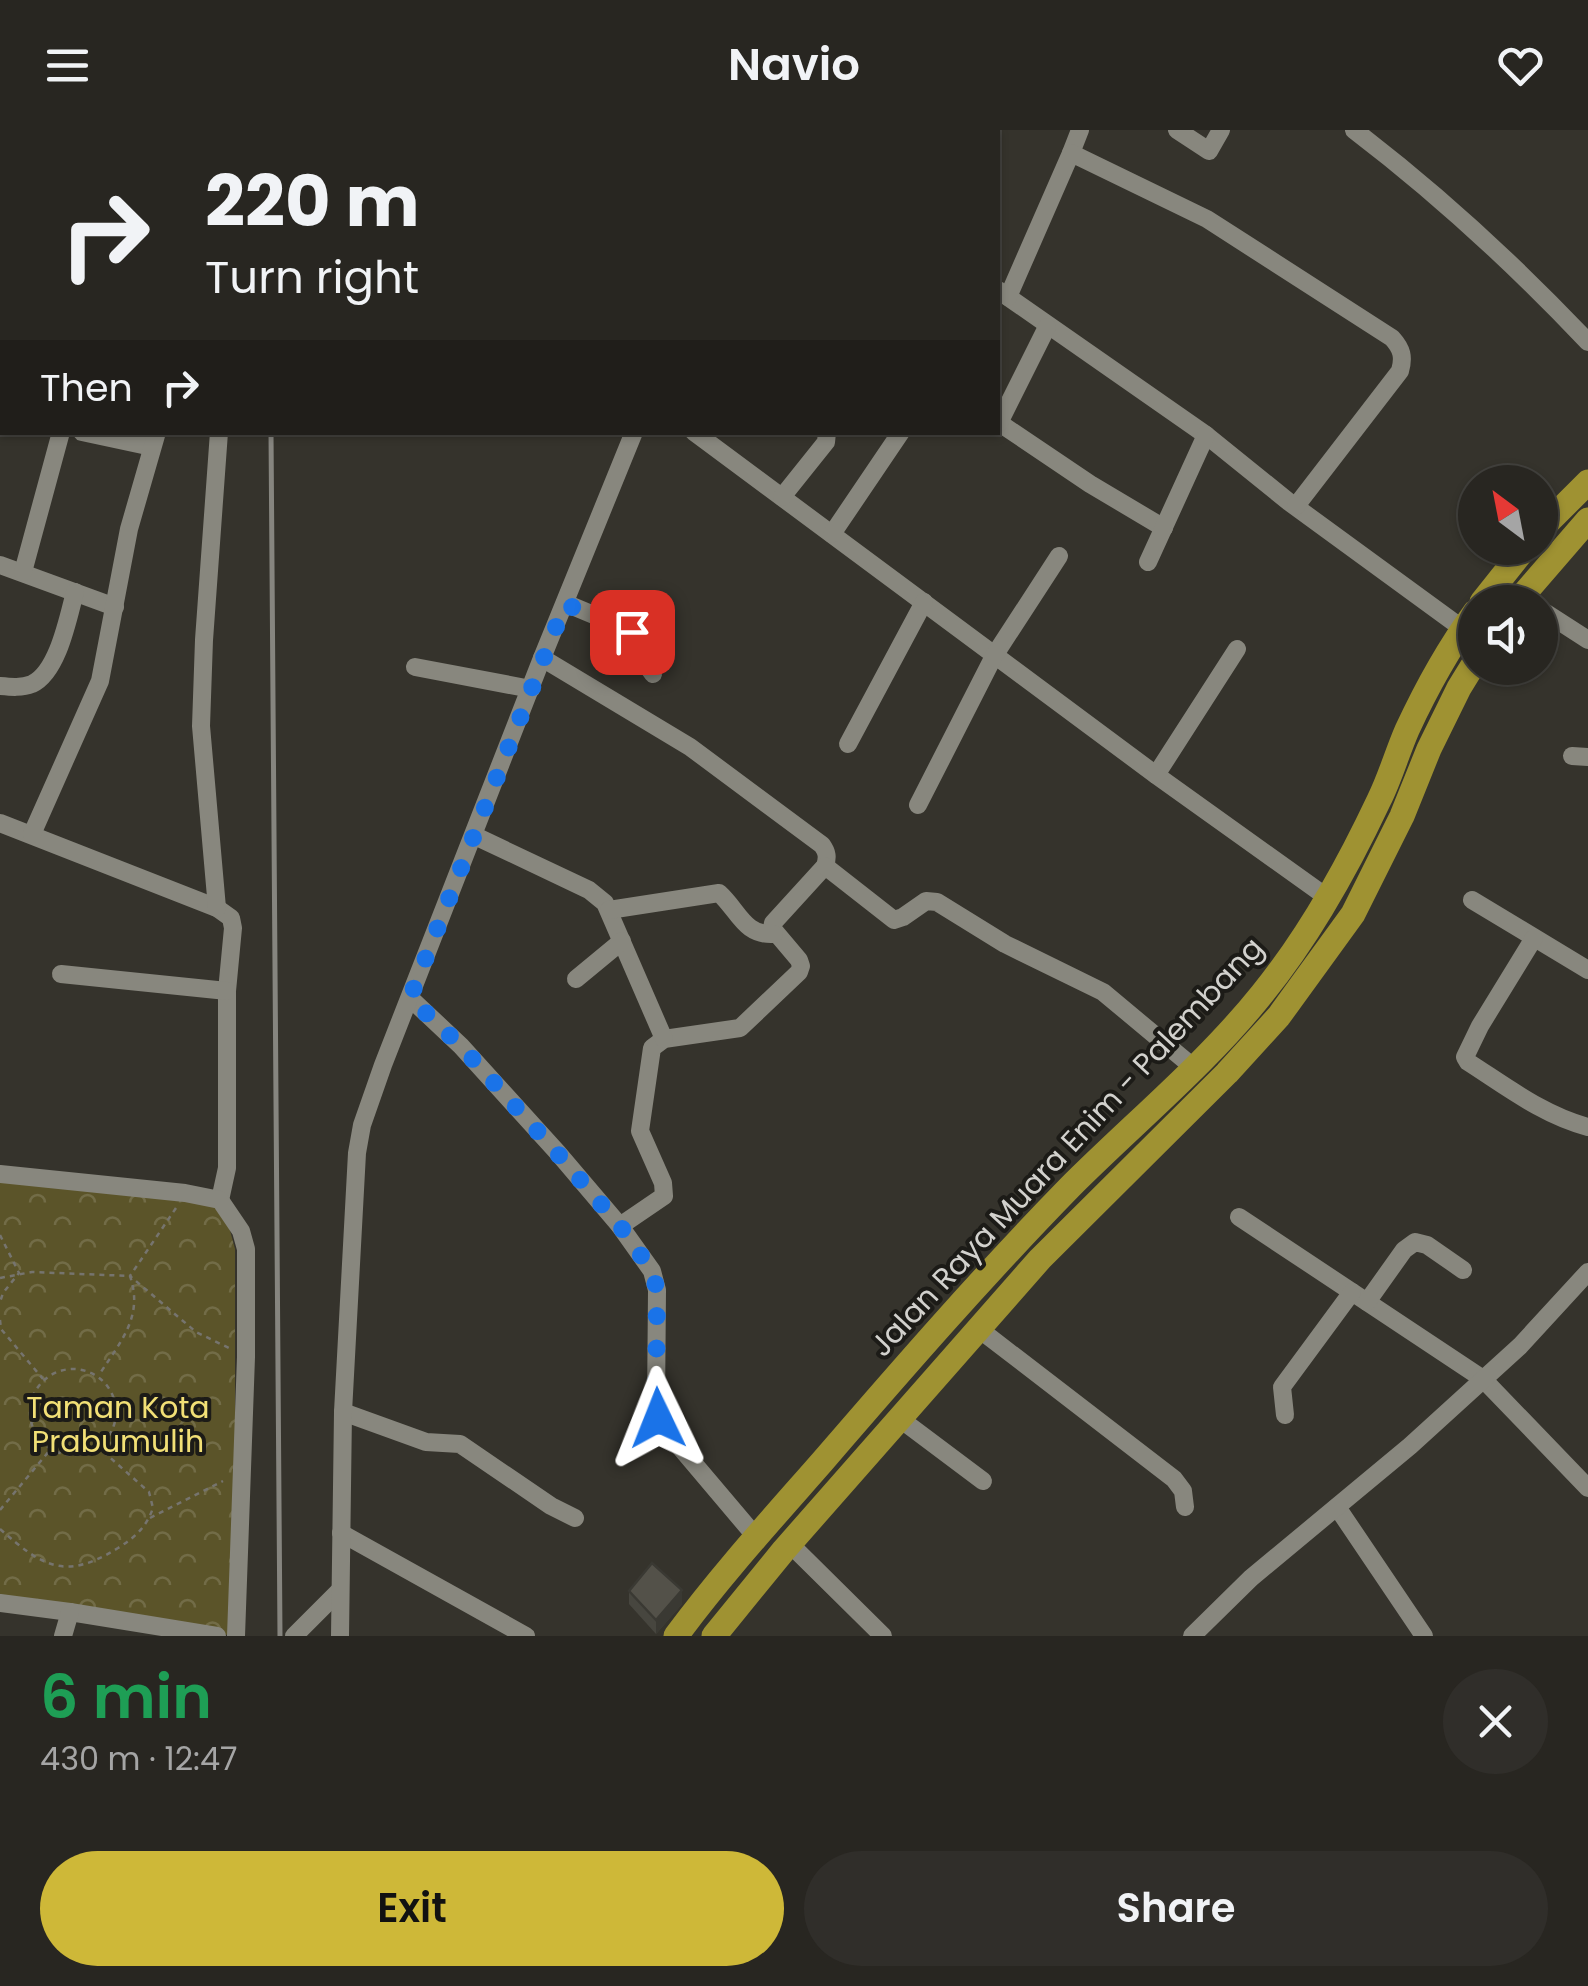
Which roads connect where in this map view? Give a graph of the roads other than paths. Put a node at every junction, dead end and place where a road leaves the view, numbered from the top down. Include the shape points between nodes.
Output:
1 (1080, 130) edge
2 (1177, 130) edge
3 (1221, 130) edge
4 (1354, 130) edge
5 (1071, 152) junction
6 (1003, 294) edge
7 (1047, 327) junction
8 (1588, 342) edge
9 (1000, 418) edge
10 (1000, 423) edge
11 (60, 435) edge
12 (109, 435) edge
13 (219, 435) edge
14 (633, 435) edge
15 (698, 435) edge
16 (827, 435) edge
17 (899, 435) edge
18 (1206, 435) junction
19 (155, 440) edge
20 (1588, 482) edge
21 (782, 497) junction
22 (1296, 506) junction
23 (1558, 512) edge
24 (1588, 520) edge
25 (1164, 528) junction
26 (832, 534) junction
27 (1060, 556) dead end
28 (1148, 562) dead end
29 (1512, 565) edge
30 (0, 566) edge
31 (24, 572) junction
32 (1496, 585) edge
33 (1540, 585) edge
34 (76, 592) junction
35 (924, 602) junction
36 (565, 604) junction
37 (115, 607) junction
38 (1458, 613) edge
39 (1558, 622) edge
40 (1458, 637) edge
41 (1588, 640) edge
42 (1237, 649) dead end
43 (994, 656) junction
44 (542, 658) junction
45 (415, 667) dead end
46 (653, 674) dead end
47 (1460, 685) edge
48 (0, 686) edge
49 (531, 688) junction
50 (848, 744) dead end
51 (1156, 775) junction
52 (918, 806) dead end
53 (2, 828) edge
54 (32, 834) junction
55 (475, 836) junction
56 (824, 866) junction
57 (1328, 898) junction
58 (1472, 900) dead end
59 (217, 908) junction
60 (610, 910) junction
61 (774, 934) junction
62 (1534, 938) junction
63 (622, 940) junction
64 (1588, 970) edge
65 (61, 974) dead end
66 (576, 980) dead end
67 (227, 991) junction
68 (410, 998) junction
69 (664, 1040) junction
70 (1194, 1067) junction
71 (1588, 1127) edge
72 (0, 1174) edge
73 (220, 1200) junction
74 (1240, 1217) dead end
75 (620, 1226) junction
76 (1463, 1270) dead end
77 (1588, 1272) edge
78 (1360, 1297) junction
79 (979, 1329) junction
80 (1482, 1379) junction
81 (343, 1412) junction
82 (1285, 1415) dead end
83 (899, 1418) junction
84 (833, 1448) junction
85 (857, 1468) junction
86 (806, 1479) junction
87 (982, 1480) dead end
88 (1588, 1488) edge
89 (832, 1496) junction
90 (1337, 1507) junction
91 (1185, 1508) dead end
92 (575, 1518) dead end
93 (341, 1532) junction
94 (756, 1537) junction
95 (790, 1544) junction
96 (340, 1590) junction
97 (0, 1604) edge
98 (70, 1612) junction
99 (63, 1636) edge
100 (217, 1636) edge
101 (236, 1636) edge
102 (294, 1636) edge
103 (340, 1636) edge
104 (526, 1636) edge
105 (676, 1636) edge
106 (714, 1636) edge
107 (883, 1636) edge
108 (1192, 1636) edge
109 (1424, 1636) edge

1 - 5 street
2 - 3 street via 1209,151
4 - 8 street via 1475,231
5 - 6 street
5 - 22 street via 1216,224 1400,348 1400,372
6 - 7 street
7 - 9 street
7 - 18 street
10 - 25 street
11 - 31 street
12 - 19 street
13 - 59 street via 200,726
14 - 36 street
15 - 21 street
16 - 21 street
17 - 26 street
18 - 22 street
18 - 25 street
19 - 37 street
20 - 23 main road
21 - 26 street
22 - 38 street
24 - 33 main road
25 - 28 street
26 - 35 street
27 - 43 street
29 - 32 main road
30 - 31 street
31 - 34 street
34 - 37 street
34 - 48 street via 47,670 30,685
35 - 43 street
35 - 50 street
36 - 44 street
36 - 46 street via 632,632
37 - 54 street via 100,681
39 - 41 street
40 - 57 main road, Jalan Raya Muara Enim - Palembang
42 - 51 street
43 - 51 street
43 - 52 street
44 - 49 street
44 - 56 street via 706,758 822,845
45 - 49 street
47 - 79 main road, Jalan Raya Muara Enim - Palembang via 1353,914 1319,963 1236,1064
49 - 55 street
51 - 57 street
53 - 54 street
54 - 59 street
55 - 60 street via 588,890
55 - 68 street
56 - 61 street via 774,922
56 - 70 street via 894,920 932,900 1103,992
57 - 70 main road, Jalan Raya Muara Enim - Palembang via 1260,996
58 - 62 street
59 - 67 street via 233,928
60 - 61 street via 719,893 750,930
60 - 63 street
61 - 69 street via 801,966 747,1024
62 - 64 street
62 - 71 street via 1465,1057 1536,1107
63 - 66 street
63 - 69 street
65 - 67 street
67 - 73 street via 227,1168
68 - 75 street
68 - 81 street via 357,1153
69 - 75 street via 652,1048 640,1122 664,1196
70 - 84 main road, Jalan Raya Muara Enim - Palembang via 1012,1246
72 - 73 street
73 - 101 street via 246,1249
74 - 78 street
75 - 94 street via 656,1281 658,1418
76 - 78 street via 1416,1242
77 - 80 street
78 - 80 street
78 - 82 street via 1282,1387
79 - 83 main road, Jalan Raya Muara Enim - Palembang
79 - 91 street via 1174,1479
80 - 88 street
80 - 90 street
81 - 92 street via 426,1442 460,1444
81 - 93 street
83 - 85 main road, Jalan Raya Muara Enim - Palembang
83 - 87 street
84 - 85 main road
84 - 86 main road, Jalan Raya Muara Enim - Palembang
85 - 89 main road, Jalan Raya Muara Enim - Palembang
86 - 89 main road
86 - 94 main road, Jalan Raya Muara Enim - Palembang
89 - 95 main road, Jalan Raya Muara Enim - Palembang
90 - 108 street
90 - 109 street
93 - 96 street
93 - 104 street
94 - 105 main road, Jalan Raya Muara Enim - Palembang
95 - 106 main road, Jalan Raya Muara Enim - Palembang
95 - 107 street
96 - 102 street
96 - 103 street
97 - 98 street
98 - 99 street
98 - 100 street

